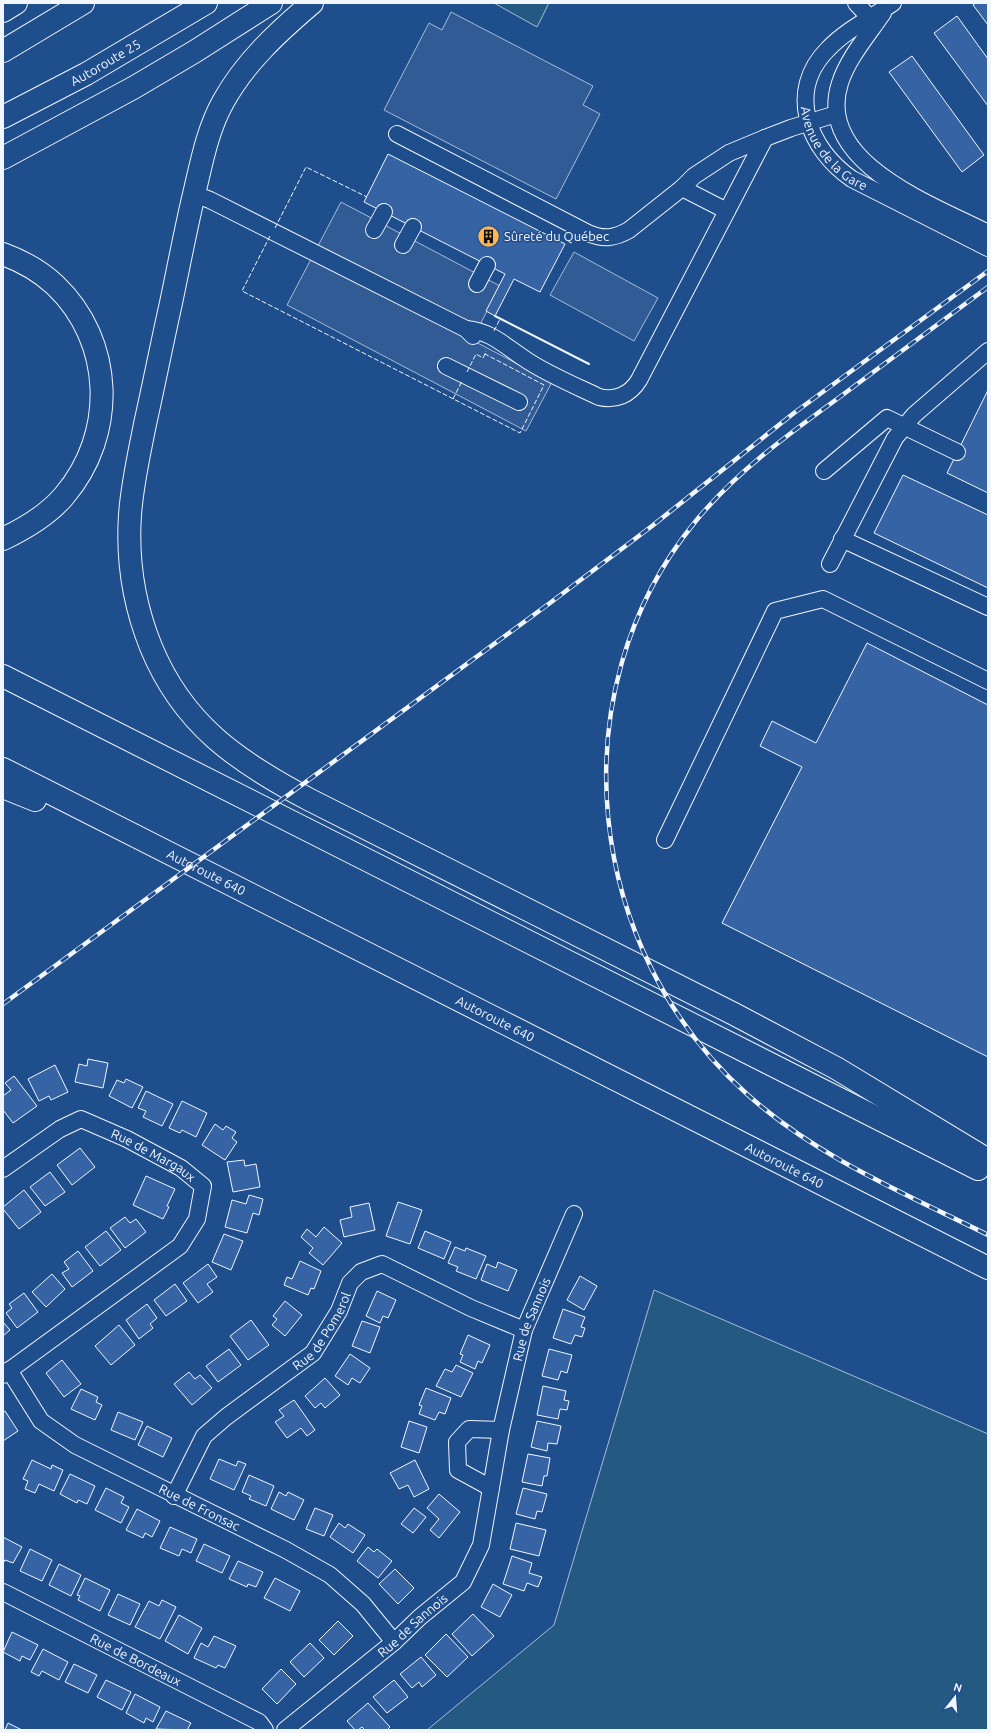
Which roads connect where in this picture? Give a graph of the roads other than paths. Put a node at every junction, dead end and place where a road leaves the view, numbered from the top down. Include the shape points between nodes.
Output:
1 (16, 3) edge
2 (83, 3) edge
3 (206, 3) edge
4 (271, 3) edge
5 (312, 3) edge
6 (856, 3) edge
7 (890, 5) edge
8 (3, 11) edge
9 (870, 18) junction
10 (3, 51) edge
11 (836, 114) junction
12 (3, 117) edge
13 (808, 123) junction
14 (397, 134) dead end
15 (765, 138) junction
16 (3, 158) edge
17 (682, 188) junction
18 (194, 194) junction
19 (727, 211) junction
20 (384, 212) dead end
21 (413, 227) dead end
22 (374, 230) dead end
23 (988, 233) edge
24 (403, 245) dead end
25 (988, 248) edge
26 (3, 254) edge
27 (487, 265) dead end
28 (477, 284) dead end
29 (988, 351) edge
30 (446, 366) dead end
31 (519, 402) dead end
32 (904, 426) junction
33 (957, 452) dead end
34 (824, 471) dead end
35 (3, 539) edge
36 (842, 539) junction
37 (830, 564) dead end
38 (988, 607) edge
39 (3, 676) edge
40 (988, 681) edge
41 (3, 769) edge
42 (3, 787) edge
43 (665, 840) dead end
44 (166, 852) junction
45 (988, 1160) edge
46 (3, 1169) edge
47 (988, 1174) edge
48 (574, 1214) dead end
49 (988, 1268) edge
50 (524, 1330) junction
51 (6, 1372) edge
52 (501, 1430) junction
53 (491, 1488) junction
54 (174, 1496) junction
55 (3, 1592) edge
56 (394, 1642) junction
57 (265, 1730) edge
58 (285, 1730) edge

1 - 8 highway
2 - 10 highway
3 - 12 highway, Autoroute 25 via 93,70
4 - 16 highway via 133,88
5 - 18 highway via 262,49 232,87 209,135
6 - 9 street
7 - 9 street, Avenue de la Gare
7 - 11 street, Avenue de la Gare via 844,72 837,93
9 - 13 street, Avenue de la Gare via 833,43 814,67 806,95
11 - 13 street
11 - 23 street, Avenue de la Gare via 840,127 855,152 873,169 918,198
13 - 15 street
13 - 25 street, Avenue de la Gare via 819,146 843,173 879,194
14 - 17 street via 602,238 614,237 629,230
15 - 17 street via 729,153 694,176
15 - 19 street
17 - 19 street
18 - 19 street via 466,329 481,330 525,359 598,397 614,398 628,392 639,380
18 - 45 highway via 135,474 129,547 136,597 151,647 174,690 199,723 234,755 286,787 830,1065
20 - 22 street
21 - 24 street
26 - 35 highway via 44,276 72,306 92,342 99,367 102,394 97,434 87,461 73,485 41,517
27 - 28 street
29 - 32 street
30 - 31 street
32 - 33 street
32 - 34 street via 888,418
32 - 36 street via 887,451
36 - 37 street
36 - 38 street
39 - 47 highway
40 - 43 street via 823,599 775,611
41 - 44 highway, Autoroute 640
42 - 44 highway
44 - 49 highway, Autoroute 640
46 - 51 street, Rue de Margaux via 37,1143 81,1119 127,1139 181,1168 203,1186 197,1219 180,1246
48 - 50 street, Rue de Sannois
50 - 52 street, Rue de Sannois
50 - 54 street, Rue de Pomerol via 471,1308 382,1264 361,1272 350,1283 339,1311 313,1353 204,1436
51 - 54 street, Rue de Fronsac via 41,1421 75,1446
52 - 53 street, Rue de Sannois
52 - 53 street via 469,1429 457,1442 458,1470
53 - 56 street, Rue de Sannois via 481,1545 463,1582
54 - 56 street, Rue de Fronsac via 286,1550 330,1575 363,1604
55 - 57 street, Rue de Bordeaux via 259,1722
56 - 58 street, Rue de Sannois

